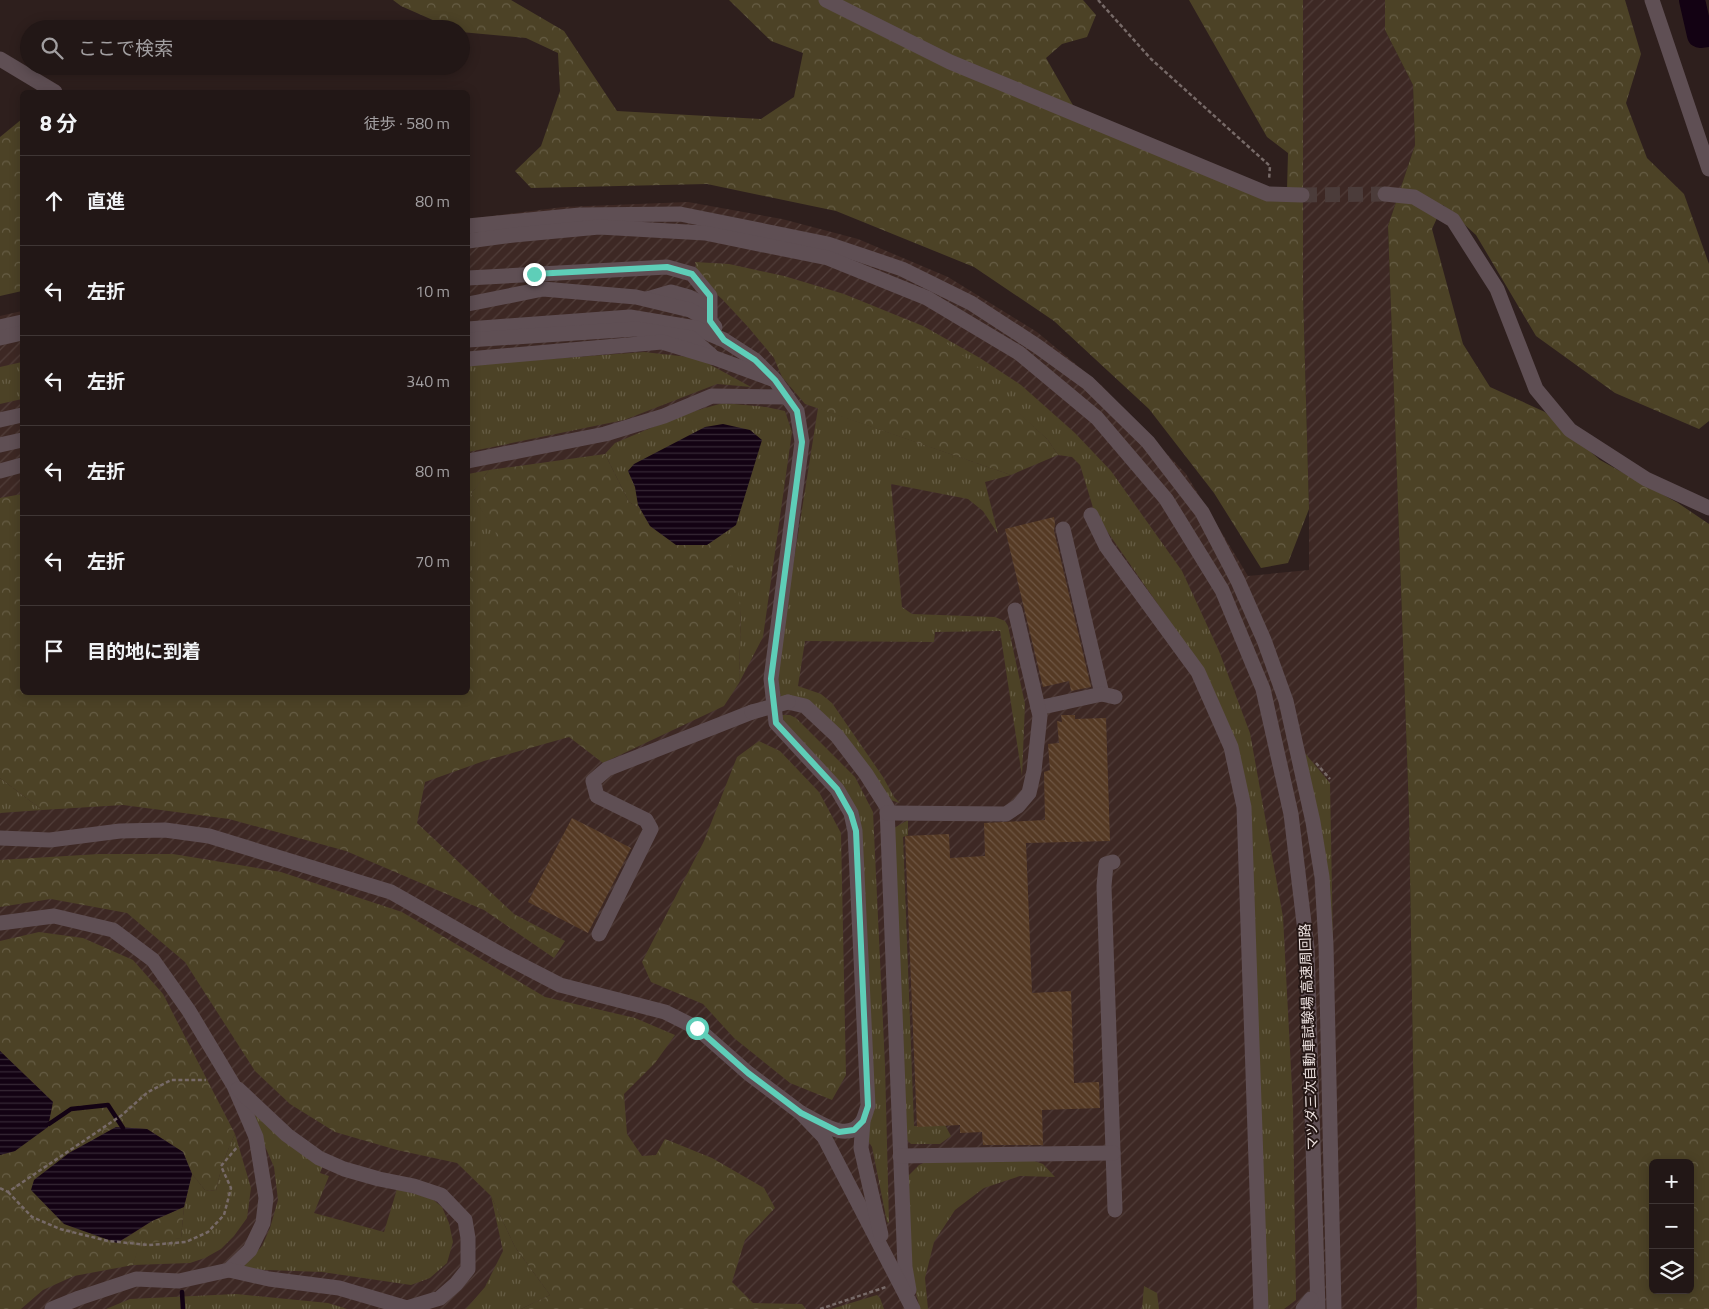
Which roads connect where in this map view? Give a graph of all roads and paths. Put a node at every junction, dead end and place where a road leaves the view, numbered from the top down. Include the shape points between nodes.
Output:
1 (826, 0) edge
2 (1098, 0) edge
3 (1652, 0) edge
4 (0, 59) edge
5 (20, 71) edge
6 (26, 75) edge
7 (51, 90) edge
8 (1709, 169) edge
9 (1268, 194) junction
10 (1302, 194) tunnel mouth
11 (1385, 194) tunnel mouth
12 (470, 226) edge
13 (470, 241) edge
14 (470, 278) edge
15 (470, 304) edge
16 (710, 321) junction
17 (20, 322) edge
18 (0, 327) edge
19 (470, 329) edge
20 (20, 333) edge
21 (0, 338) edge
22 (470, 340) edge
23 (724, 340) junction
24 (715, 358) junction
25 (470, 359) edge
26 (775, 380) junction
27 (787, 397) junction
28 (20, 415) edge
29 (0, 420) edge
30 (20, 440) edge
31 (0, 445) edge
32 (470, 461) edge
33 (20, 466) edge
34 (0, 471) edge
35 (1709, 508) edge
36 (1091, 515) dead end
37 (1063, 529) dead end
38 (1015, 610) dead end
39 (1038, 708) junction
40 (887, 813) junction
41 (0, 838) edge
42 (1113, 862) dead end
43 (0, 922) edge
44 (599, 934) dead end
45 (206, 1080) dead end
46 (234, 1086) junction
47 (801, 1113) junction
48 (863, 1121) junction
49 (238, 1146) dead end
50 (1113, 1153) junction
51 (900, 1156) junction
52 (0, 1188) edge
53 (8, 1192) junction
54 (1115, 1210) dead end
55 (886, 1256) junction
56 (230, 1270) junction
57 (899, 1283) junction
58 (1310, 1306) edge
59 (52, 1309) edge
60 (820, 1309) edge
61 (913, 1309) edge
62 (1261, 1309) edge
63 (1334, 1309) edge

1 - 9 street via 950,62
2 - 9 path via 1151,59 1270,166
3 - 8 street
4 - 5 street
6 - 7 street
9 - 10 street
11 - 35 street via 1414,197 1453,220 1498,289 1536,389 1570,430 1646,479
12 - 63 street via 580,215 680,214 828,244 902,270 971,304 1088,383 1148,442 1202,512 1264,640 1286,701 1313,822 1322,877 1326,945
13 - 58 street, マツダ三次自動車試験場 高速周回路 via 599,227 705,232 828,258 927,298 1019,353 1097,418 1166,499 1222,590 1263,689 1291,814 1307,948 1317,1278
14 - 16 street via 667,267 692,274 710,296
15 - 16 street via 543,289 645,299 690,310
16 - 23 street
17 - 18 street
19 - 23 street via 630,317 696,328
20 - 21 street
22 - 24 street via 636,328 691,338
23 - 26 street via 755,360
24 - 25 street via 662,342
24 - 26 street
26 - 27 street
27 - 32 street via 712,396 664,416 605,434
27 - 48 street via 797,411 802,442 771,679 776,723 837,789 856,831 868,1106
28 - 29 street
30 - 31 street
33 - 34 street
36 - 62 street via 1106,546 1198,672 1231,747 1244,807
37 - 39 street via 1108,696
38 - 39 street
39 - 40 street via 1040,716 1034,771 1029,793 1018,806 1006,814
40 - 44 street, bridge via 866,774 837,736 805,706 788,702 752,712 607,768 593,781 597,796 646,820 651,829
40 - 51 street
41 - 47 street via 50,840 120,831 165,830 209,836 390,892 560,985 665,1012 697,1028 748,1073
42 - 50 street via 1106,864 1104,886
43 - 46 street via 54,916 113,930 154,960
45 - 53 path via 172,1080 148,1092 122,1115
46 - 56 street via 256,1137 266,1198 263,1223 250,1250
46 - 56 street via 287,1135 319,1158 344,1169 442,1195 465,1220 468,1269 440,1298 406,1308 339,1288 269,1280
47 - 48 street via 839,1132 854,1130
47 - 55 street via 824,1137
48 - 55 street via 861,1148
49 - 53 path via 221,1166 231,1188 224,1215 208,1232 186,1242 141,1244 108,1241 60,1230 32,1217
50 - 51 street
50 - 54 street
51 - 61 street via 905,1268
52 - 53 path
55 - 57 street
56 - 59 street via 178,1281 136,1279
57 - 60 path
57 - 61 street

